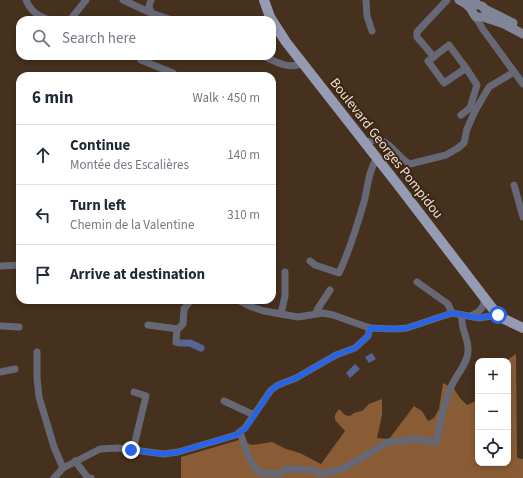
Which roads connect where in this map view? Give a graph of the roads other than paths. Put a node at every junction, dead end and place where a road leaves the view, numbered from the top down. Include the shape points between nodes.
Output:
1 (26, 0) edge
2 (86, 0) edge
3 (123, 0) edge
4 (151, 0) edge
5 (264, 0) edge
6 (366, 0) edge
7 (447, 0) edge
8 (459, 0) edge
9 (478, 10) edge
10 (151, 12) junction
11 (38, 16) edge
12 (73, 16) edge
13 (159, 16) edge
14 (270, 16) edge
15 (276, 27) edge
16 (523, 29) edge
17 (372, 31) dead end
18 (523, 34) edge
19 (434, 56) junction
20 (141, 60) edge
21 (273, 60) edge
22 (303, 63) junction
23 (466, 68) junction
24 (168, 72) edge
25 (514, 72) junction
26 (523, 84) edge
27 (477, 85) junction
28 (484, 94) junction
29 (461, 115) dead end
30 (365, 143) junction
31 (377, 158) junction
32 (514, 185) dead end
33 (523, 216) edge
34 (310, 261) dead end
35 (16, 265) edge
36 (0, 266) edge
37 (285, 272) dead end
38 (417, 282) dead end
39 (330, 290) dead end
40 (485, 298) junction
41 (188, 304) edge
42 (249, 304) edge
43 (495, 312) junction
44 (452, 313) junction
45 (281, 314) junction
46 (316, 314) junction
47 (466, 315) junction
48 (0, 326) edge
49 (148, 326) dead end
50 (19, 327) dead end
51 (370, 328) junction
52 (523, 328) edge
53 (177, 329) junction
54 (176, 342) dead end
55 (37, 352) dead end
56 (15, 369) dead end
57 (0, 372) edge
58 (134, 392) dead end
59 (224, 401) dead end
60 (254, 415) junction
61 (240, 432) junction
62 (133, 450) junction
63 (75, 461) junction
64 (63, 468) junction
65 (54, 478) edge
66 (91, 478) edge

1 - 11 street
2 - 12 street
3 - 10 street
4 - 10 street
5 - 14 main road, Boulevard Georges Pompidou
6 - 17 street via 367,16
7 - 19 street via 417,32 417,36
8 - 9 main road
9 - 16 main road via 499,15
9 - 18 main road
9 - 25 street via 482,28
10 - 13 street
15 - 22 main road, Boulevard Georges Pompidou
19 - 23 street via 450,45
19 - 23 street via 428,61 444,83
20 - 24 street
21 - 22 street via 295,67
22 - 30 main road, Boulevard Georges Pompidou
23 - 27 street
25 - 26 street
25 - 28 street via 489,87
27 - 28 street
27 - 29 street via 470,108
28 - 30 street via 467,130 464,143 446,155 410,164 386,142 376,140
30 - 31 main road, Boulevard Georges Pompidou
31 - 34 street via 370,170 356,230 339,273
31 - 40 main road, Boulevard Georges Pompidou
32 - 33 street
35 - 36 street
37 - 45 street via 285,296
38 - 44 street via 448,304
39 - 46 street
40 - 43 main road, Boulevard Georges Pompidou
40 - 47 street via 482,309
41 - 53 street via 184,309 183,324
42 - 45 street via 264,311
43 - 47 street via 479,318
43 - 52 main road
44 - 47 street
44 - 51 street via 407,328
45 - 46 street via 298,317
46 - 51 street via 333,315
47 - 61 street via 462,325 469,350 468,356 452,384 436,442 414,439 388,442 342,469 320,474 312,470 286,469 279,474 261,473 255,468
48 - 50 street
49 - 53 street
51 - 60 street via 368,336 355,348 336,355 271,390
53 - 54 street
55 - 64 street via 39,397
56 - 57 street
58 - 62 street via 146,396
59 - 60 street
60 - 61 street via 246,428
61 - 62 street via 178,452 164,454
62 - 63 street via 105,447
63 - 64 street
63 - 66 street via 88,478
64 - 65 street

